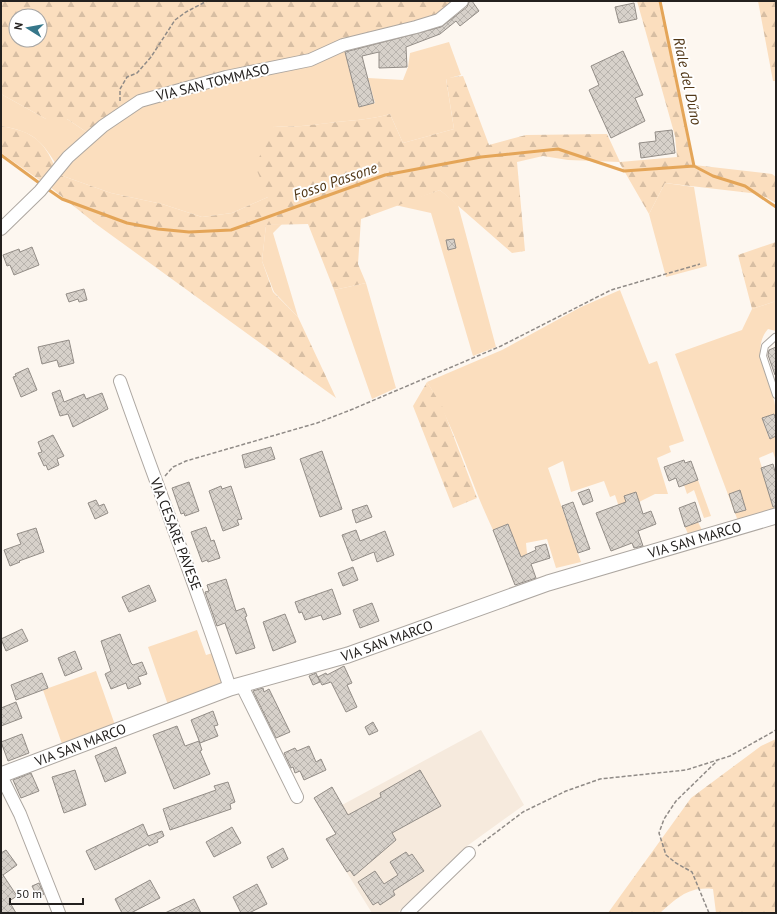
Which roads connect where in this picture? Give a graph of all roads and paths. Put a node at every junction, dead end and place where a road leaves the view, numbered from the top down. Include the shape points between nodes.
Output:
1 (207, 1) edge
2 (462, 1) edge
3 (119, 115) junction
4 (1, 229) edge
5 (700, 264) dead end
6 (775, 337) edge
7 (120, 381) dead end
8 (776, 395) edge
9 (158, 489) junction
10 (776, 516) edge
11 (236, 687) junction
12 (776, 730) edge
13 (717, 760) junction
14 (1, 776) edge
15 (297, 797) dead end
16 (469, 853) joint
17 (59, 913) edge
18 (408, 913) edge
19 (709, 913) edge

1 - 3 path via 175,20 159,48 137,72 127,77 120,89
2 - 3 street, VIA SAN TOMMASO via 440,20 343,45 310,60 226,77 169,92 140,101
3 - 4 street, VIA SAN TOMMASO via 68,157 40,191
5 - 9 path via 611,290 501,346 324,420 173,467
6 - 8 lane via 765,346 763,356
7 - 9 street, VIA CESARE PAVESE
9 - 11 street, VIA CESARE PAVESE
10 - 11 street, VIA SAN MARCO via 548,583 348,655
11 - 14 street, VIA SAN MARCO
11 - 15 street, VIA CESARE PAVESE
12 - 13 path via 730,756
13 - 16 path via 686,770 600,779 566,791 523,812
13 - 19 path via 676,801 664,819 660,833 666,854 692,872
14 - 17 street via 20,814
16 - 18 street

